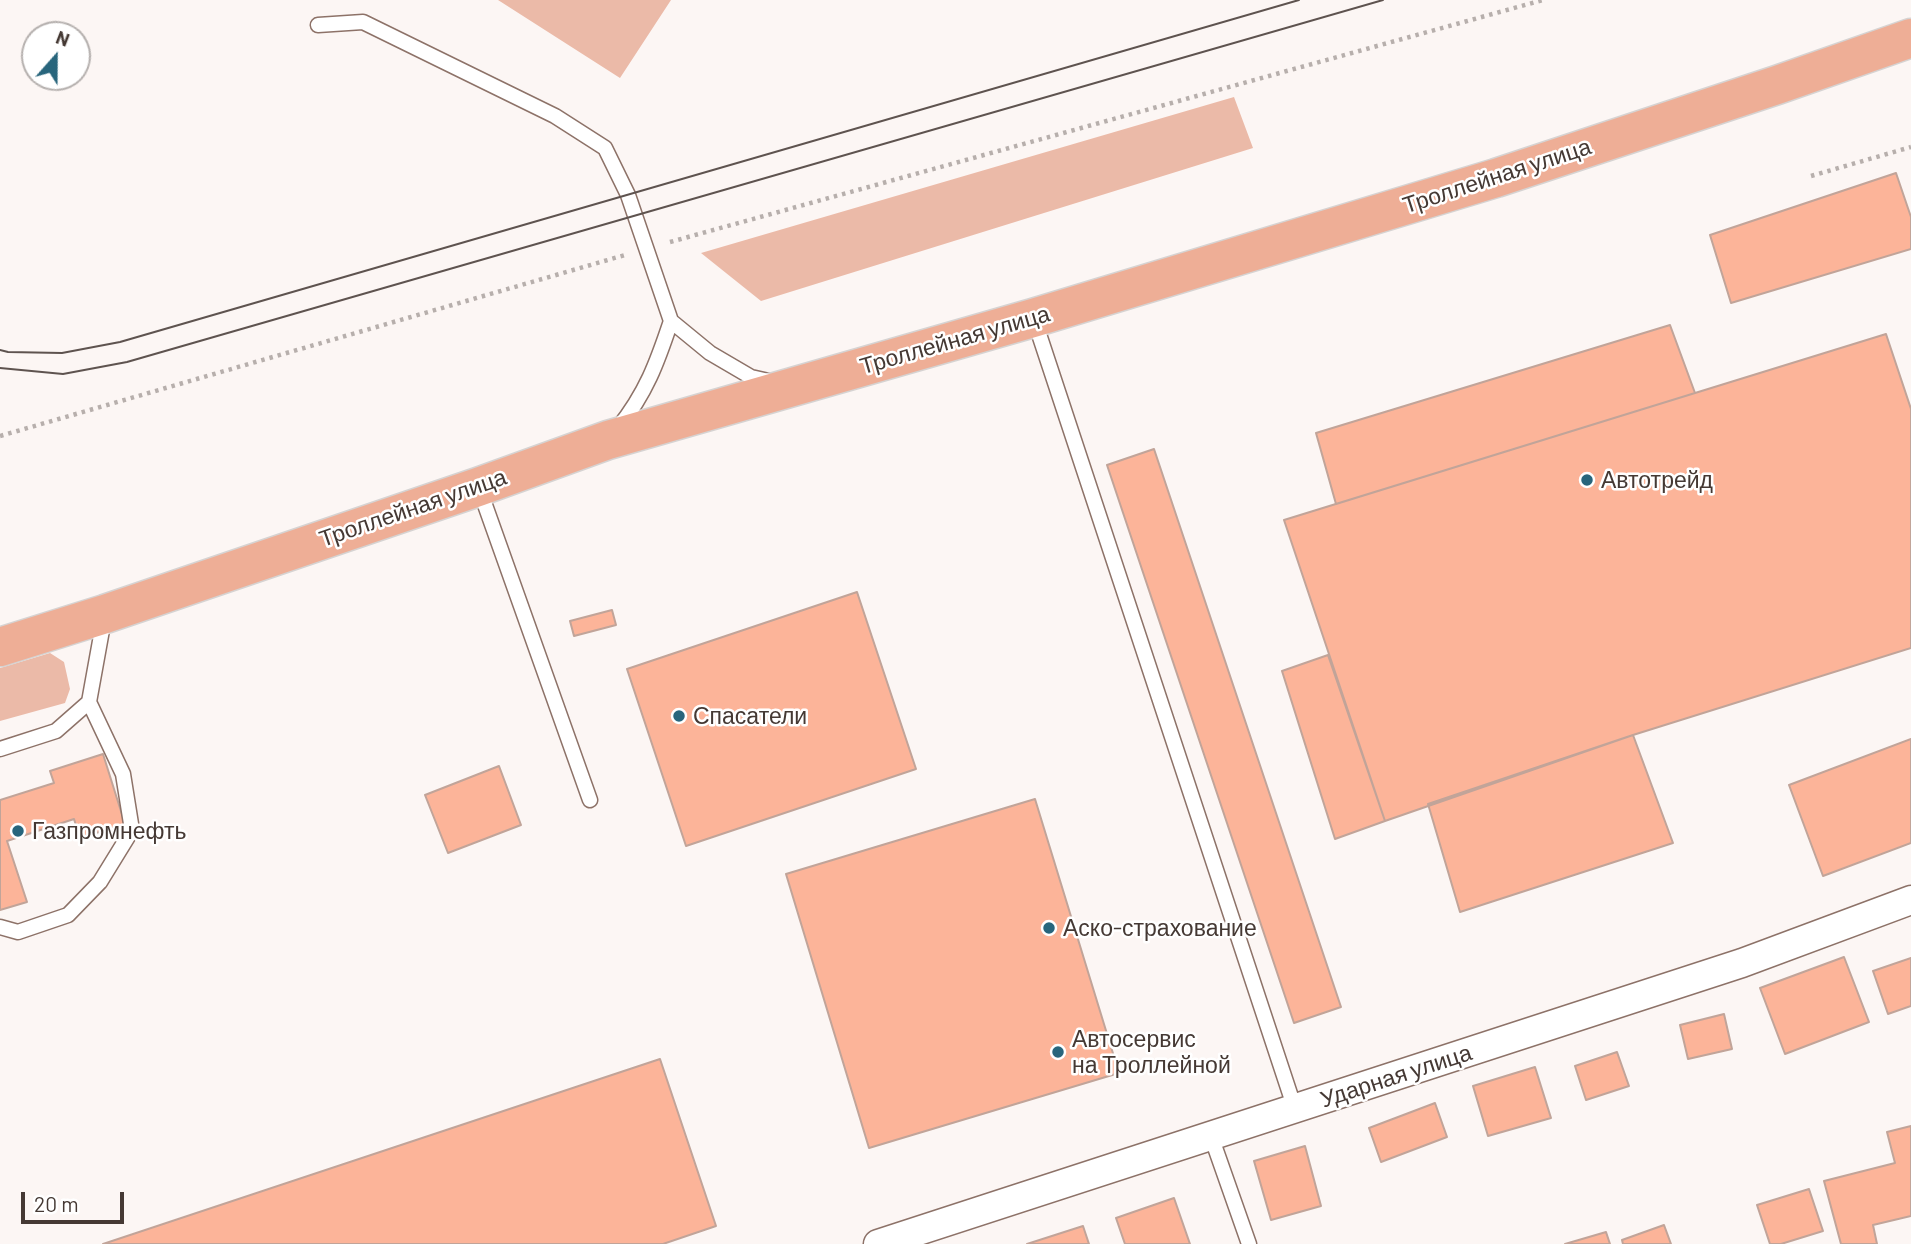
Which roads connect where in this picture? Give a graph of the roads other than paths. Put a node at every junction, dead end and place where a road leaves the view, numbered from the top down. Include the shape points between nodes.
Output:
1 (317, 24) dead end
2 (1911, 38) edge
3 (1033, 318) junction
4 (671, 321) junction
5 (792, 387) junction
6 (608, 440) junction
7 (478, 487) junction
8 (105, 614) junction
9 (0, 647) edge
10 (89, 702) junction
11 (0, 749) edge
12 (590, 800) dead end
13 (1911, 900) edge
14 (0, 927) edge
15 (1295, 1109) junction
16 (1211, 1136) junction
17 (878, 1244) edge
18 (1249, 1244) edge

1 - 4 lane via 363,22 555,116 605,148 628,195
2 - 3 main road, Троллейная улица via 1496,178
3 - 5 main road, Троллейная улица
3 - 15 lane
4 - 5 lane via 710,353 751,377
4 - 6 lane via 638,404
5 - 6 main road, Троллейная улица
6 - 7 main road, Троллейная улица
7 - 8 main road, Троллейная улица
7 - 12 lane
8 - 9 main road, Троллейная улица
8 - 10 lane
10 - 11 lane via 56,731
10 - 14 lane via 122,774 132,830 100,882 68,915 18,932
13 - 15 street, Ударная улица via 1742,963
15 - 16 street, Ударная улица
16 - 17 street, Ударная улица
16 - 18 lane

